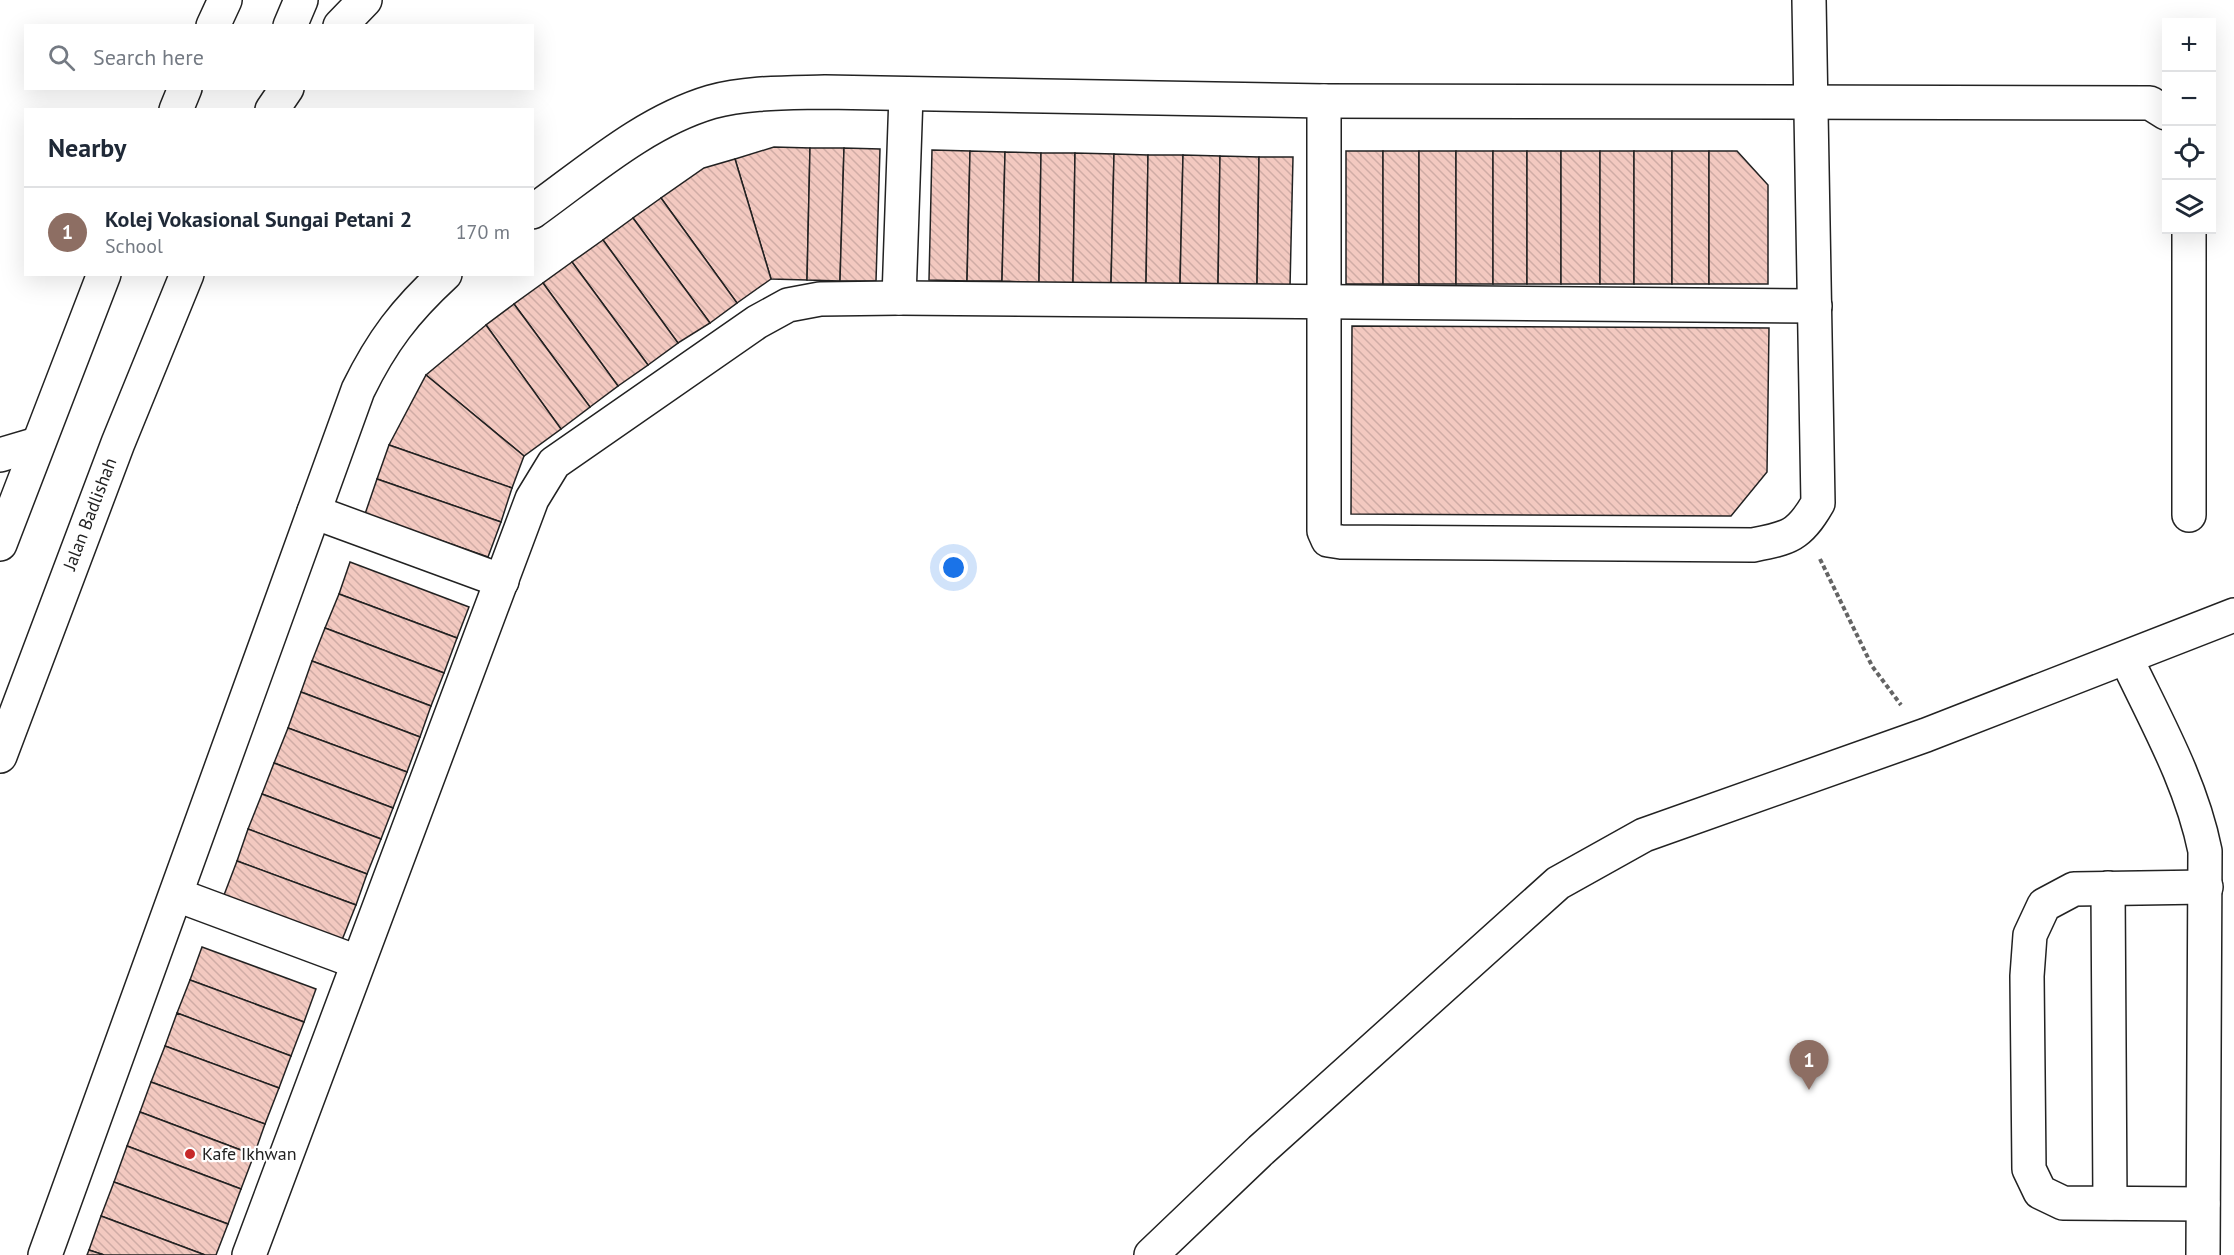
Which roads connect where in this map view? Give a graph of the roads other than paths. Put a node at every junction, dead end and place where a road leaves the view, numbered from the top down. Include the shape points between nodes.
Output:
1 (225, 0) edge
2 (301, 0) edge
3 (365, 0) edge
4 (1809, 0) edge
5 (214, 24) edge
6 (291, 24) edge
7 (342, 24) edge
8 (184, 90) edge
9 (263, 90) edge
10 (286, 90) edge
11 (906, 95) junction
12 (1324, 101) junction
13 (1809, 102) junction
14 (177, 108) edge
15 (256, 108) edge
16 (273, 108) edge
17 (2162, 110) edge
18 (534, 211) edge
19 (2190, 234) edge
20 (103, 276) edge
21 (186, 276) edge
22 (443, 276) edge
23 (899, 298) junction
24 (1323, 300) junction
25 (1815, 306) junction
26 (37, 444) junction
27 (0, 455) edge
28 (314, 512) junction
29 (2190, 516) dead end
30 (0, 544) edge
31 (502, 581) junction
32 (2234, 615) edge
33 (2126, 658) junction
34 (0, 756) edge
35 (2206, 887) junction
36 (2108, 888) junction
37 (177, 895) junction
38 (357, 962) junction
39 (2110, 1203) junction
40 (2203, 1204) junction
41 (45, 1255) edge
42 (249, 1255) edge
43 (1151, 1255) edge
44 (2203, 1255) edge

1 - 5 street
2 - 6 street
3 - 7 street
4 - 13 street
8 - 14 street
9 - 15 street
10 - 16 street
11 - 12 street
11 - 18 street via 790,93 712,102 668,119
11 - 23 street
12 - 13 street
12 - 24 street
13 - 17 street via 2150,103
13 - 25 street
19 - 29 street
20 - 26 street
21 - 34 street, Jalan Badlishah via 118,443
22 - 28 street via 396,323 376,354 358,390
23 - 24 street
23 - 31 street via 820,299 788,305 588,438 554,463 532,499
24 - 25 street
24 - 25 street via 1324,531 1328,540 1341,542 1753,545 1783,539 1805,526 1818,503
26 - 27 street
26 - 30 street
28 - 31 street
28 - 37 street
31 - 38 street
32 - 33 street
33 - 35 street via 2197,812 2205,851
33 - 43 street via 1926,735 1644,835 1558,883 1261,1150
35 - 36 street
35 - 40 street
36 - 39 street
36 - 39 street via 2074,889 2044,905 2030,935 2027,1026 2032,1177 2040,1192 2063,1203
37 - 38 street
37 - 41 street
38 - 42 street
39 - 40 street
40 - 44 street

